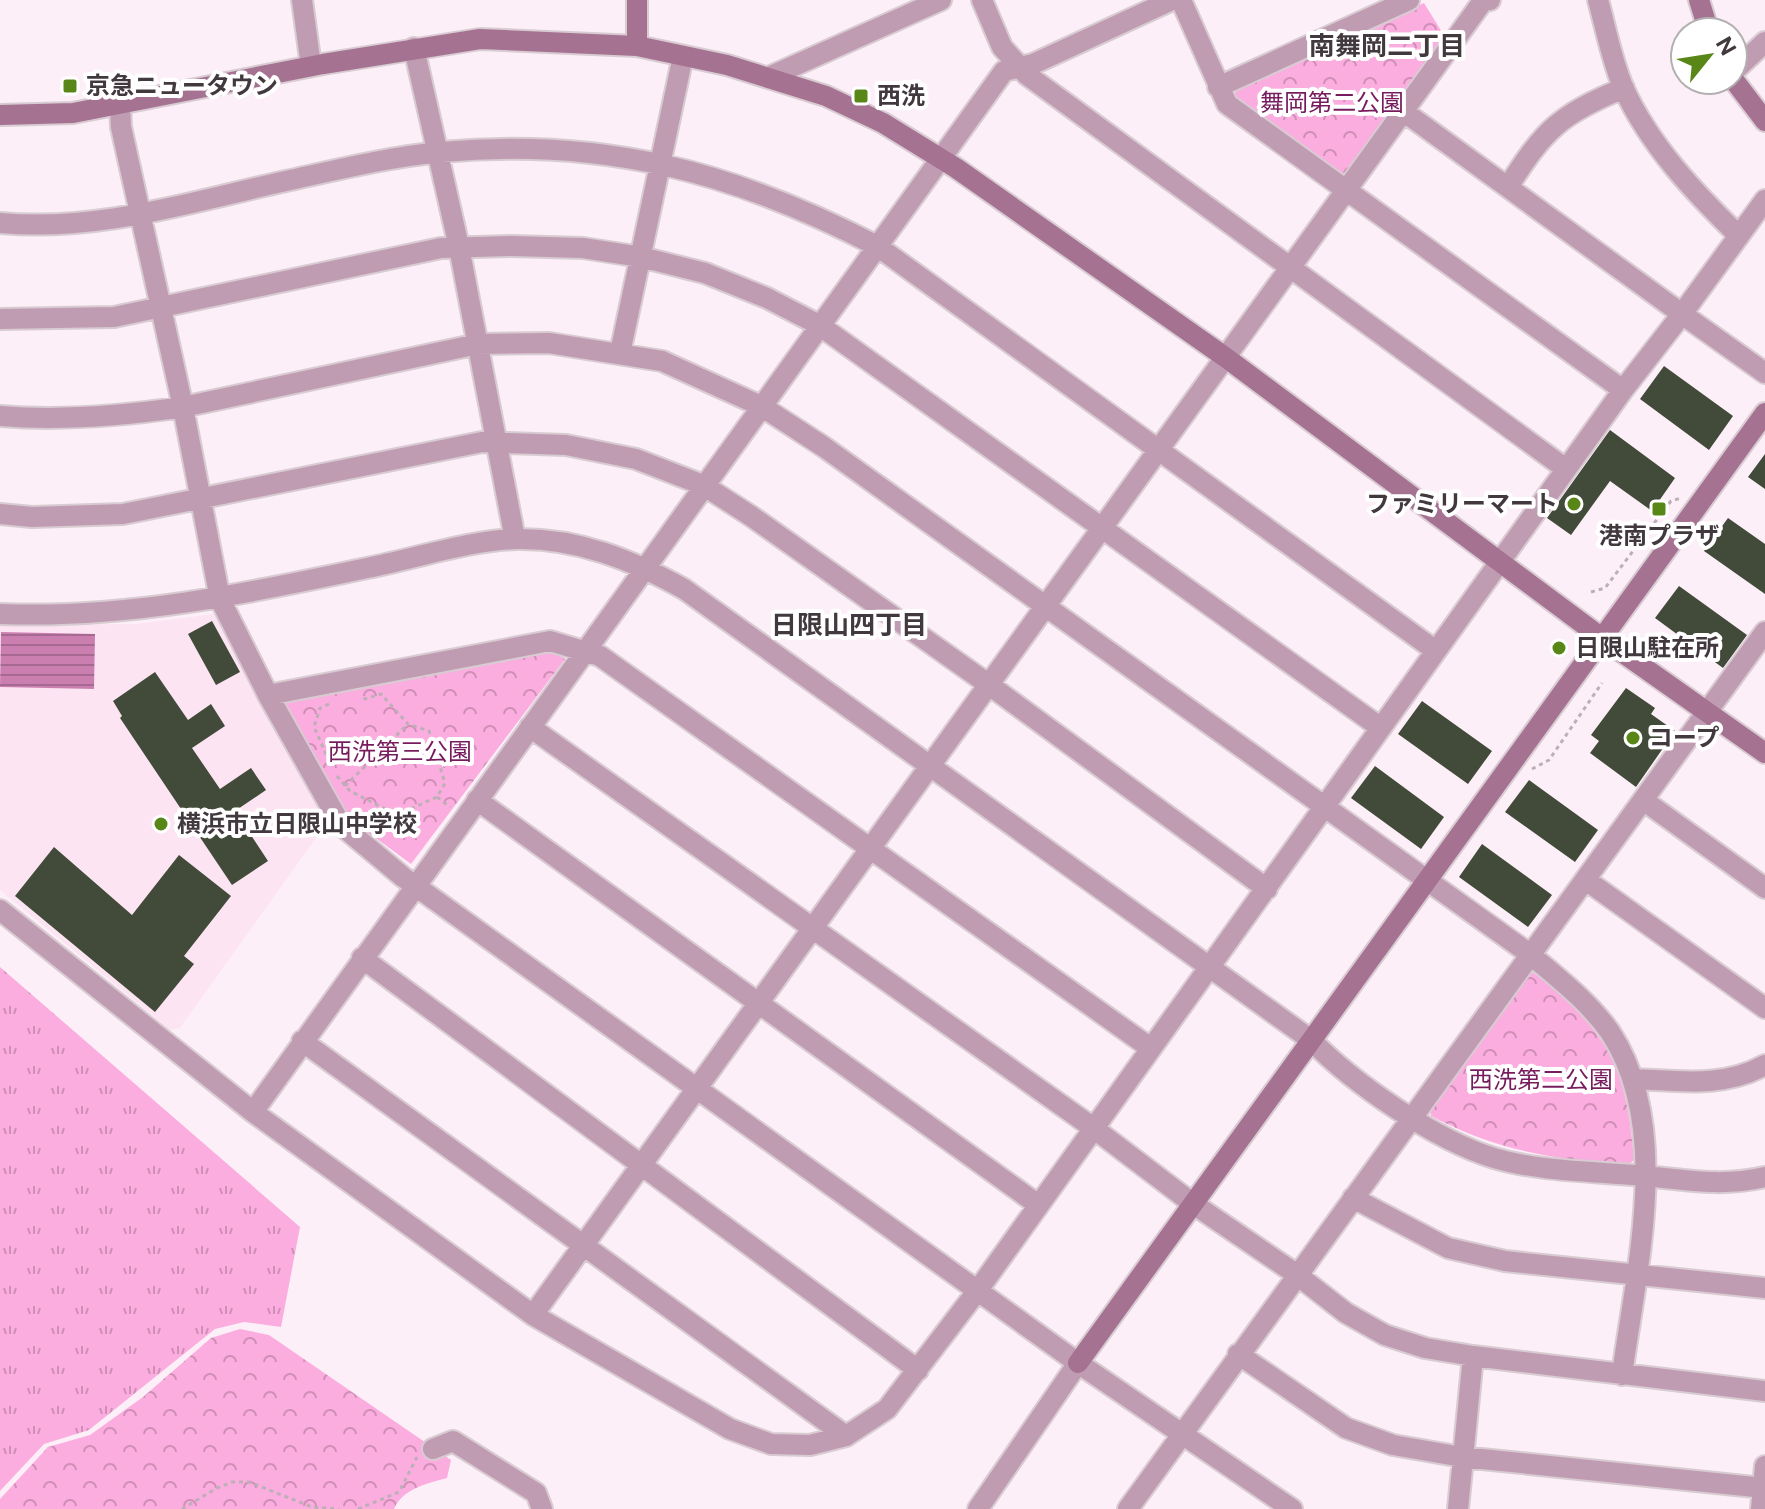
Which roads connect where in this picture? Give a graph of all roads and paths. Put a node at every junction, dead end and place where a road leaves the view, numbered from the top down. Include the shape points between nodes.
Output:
1 (302, 0) edge
2 (637, 0) edge
3 (941, 0) edge
4 (982, 0) edge
5 (1172, 0) edge
6 (1181, 0) edge
7 (1409, 0) edge
8 (1483, 0) edge
9 (1490, 0) edge
10 (1598, 0) edge
11 (1765, 42) edge
12 (637, 46) junction
13 (414, 48) junction
14 (683, 56) junction
15 (1749, 57) edge
16 (311, 66) junction
17 (1016, 67) junction
18 (769, 77) junction
19 (1218, 87) junction
20 (1624, 88) junction
21 (1746, 96) edge
22 (120, 105) junction
23 (1403, 111) junction
24 (0, 115) edge
25 (1765, 121) edge
26 (438, 152) junction
27 (940, 157) junction
28 (660, 163) junction
29 (1508, 187) junction
30 (1346, 192) junction
31 (1765, 200) edge
32 (139, 216) junction
33 (0, 223) edge
34 (1739, 236) junction
35 (877, 246) junction
36 (459, 247) junction
37 (641, 257) junction
38 (1288, 269) junction
39 (160, 309) junction
40 (1682, 314) junction
41 (0, 319) edge
42 (819, 325) junction
43 (478, 344) junction
44 (620, 353) junction
45 (1225, 357) junction
46 (1765, 373) edge
47 (1623, 390) junction
48 (761, 406) junction
49 (183, 407) junction
50 (1765, 413) edge
51 (0, 416) edge
52 (497, 441) junction
53 (1159, 450) junction
54 (1566, 469) junction
55 (703, 485) junction
56 (1681, 498) dead end
57 (201, 500) junction
58 (0, 514) edge
59 (1102, 528) junction
60 (515, 539) junction
61 (1502, 562) junction
62 (644, 566) junction
63 (1591, 592) dead end
64 (220, 599) junction
65 (1044, 608) junction
66 (0, 614) edge
67 (1765, 632) edge
68 (1602, 638) junction
69 (585, 650) junction
70 (1436, 651) junction
71 (355, 678) junction
72 (988, 684) junction
73 (268, 695) junction
74 (333, 702) dead end
75 (1707, 712) junction
76 (408, 724) junction
77 (530, 727) junction
78 (1381, 728) junction
79 (1765, 753) edge
80 (928, 766) junction
81 (345, 786) junction
82 (477, 800) junction
83 (1643, 800) junction
84 (1323, 808) junction
85 (870, 847) junction
86 (1586, 880) junction
87 (1426, 882) junction
88 (414, 884) junction
89 (1765, 888) edge
90 (1267, 889) junction
91 (0, 910) edge
92 (812, 927) junction
93 (1531, 955) junction
94 (362, 958) junction
95 (1209, 968) junction
96 (755, 1004) junction
97 (1765, 1008) edge
98 (1311, 1040) junction
99 (302, 1041) junction
100 (1149, 1047) junction
101 (1765, 1065) edge
102 (1634, 1079) junction
103 (697, 1086) junction
104 (253, 1112) junction
105 (1410, 1116) junction
106 (1092, 1127) junction
107 (639, 1166) junction
108 (1646, 1176) junction
109 (1765, 1177) edge
110 (1353, 1198) junction
111 (1192, 1203) junction
112 (1037, 1204) junction
113 (583, 1245) junction
114 (1296, 1274) junction
115 (1635, 1277) junction
116 (1765, 1288) edge
117 (978, 1290) junction
118 (533, 1315) junction
119 (1238, 1354) junction
120 (1473, 1356) junction
121 (1078, 1363) junction
122 (918, 1370) junction
123 (1622, 1375) junction
124 (1765, 1391) edge
125 (1182, 1434) junction
126 (846, 1436) junction
127 (433, 1449) joint
128 (1462, 1457) junction
129 (1765, 1466) edge
130 (1764, 1487) edge
131 (182, 1509) edge
132 (339, 1509) edge
133 (358, 1509) edge
134 (542, 1509) edge
135 (978, 1509) edge
136 (1128, 1509) edge
137 (1292, 1509) edge
138 (1458, 1509) edge
139 (1761, 1509) edge

1 - 16 street
2 - 12 street
3 - 18 street
4 - 17 street
5 - 17 street
6 - 19 street
7 - 19 street
8 - 9 street
8 - 23 street
10 - 20 street
11 - 15 street
12 - 13 street via 480,39
12 - 14 street
13 - 16 street
13 - 26 street
14 - 18 street
14 - 28 street
16 - 22 street
17 - 27 street via 1004,71
17 - 38 street
18 - 27 street via 826,96
19 - 30 street via 1227,104
20 - 29 street via 1562,117 1537,142
20 - 34 street via 1667,158
21 - 25 street
22 - 24 street via 73,113
22 - 32 street
23 - 29 street
23 - 30 street
26 - 28 street via 547,150
26 - 32 street
26 - 36 street
27 - 35 street
27 - 45 street
28 - 35 street via 728,180
28 - 37 street
29 - 40 street
30 - 38 street
30 - 47 street
31 - 34 street
32 - 33 street via 99,223
32 - 39 street
34 - 40 street
35 - 42 street
35 - 53 street
36 - 37 street via 583,248
36 - 39 street
36 - 43 street
37 - 42 street via 705,273
37 - 44 street
38 - 45 street
38 - 54 street
39 - 41 street via 114,317
39 - 49 street
40 - 46 street
40 - 47 street
42 - 48 street
42 - 59 street
43 - 44 street via 549,343
43 - 49 street
43 - 52 street
44 - 48 street via 662,361
45 - 53 street
45 - 61 street
47 - 54 street
48 - 55 street
48 - 65 street
49 - 51 street via 38,419
49 - 57 street
50 - 68 street
52 - 55 street via 566,445 636,459
52 - 57 street
52 - 60 street
53 - 59 street
53 - 70 street
54 - 61 street
55 - 62 street
55 - 72 street
56 - 63 path via 1671,501 1605,588
57 - 58 street via 123,514
57 - 64 street
59 - 65 street
59 - 78 street
60 - 62 street via 598,550
60 - 64 street
61 - 68 street
61 - 70 street
62 - 69 street
62 - 80 street via 684,589
64 - 66 street via 109,613
64 - 73 street
65 - 72 street
65 - 84 street
67 - 75 street
68 - 75 street
68 - 87 street
69 - 71 street via 550,641
69 - 77 street
69 - 85 street
70 - 78 street
71 - 73 street
71 - 76 path via 365,699 381,694
72 - 80 street
72 - 90 street
73 - 88 street via 341,825
74 - 81 path via 320,708 314,727
75 - 79 street
75 - 83 street
76 - 81 path
76 - 81 path via 429,731 445,783 437,797 397,815
77 - 82 street
77 - 92 street
78 - 84 street
80 - 85 street
80 - 95 street
82 - 88 street
82 - 96 street
83 - 86 street
83 - 89 street
84 - 87 street
84 - 90 street
85 - 92 street
85 - 100 street
86 - 93 street
86 - 97 street
87 - 93 street
87 - 98 street
88 - 94 street
88 - 103 street
90 - 95 street
91 - 104 street
92 - 96 street
92 - 106 street
93 - 102 street via 1577,994 1610,1032
93 - 105 street
94 - 99 street
94 - 107 street
95 - 98 street
95 - 100 street
96 - 103 street
96 - 112 street
98 - 105 street
98 - 111 street
99 - 104 street
99 - 113 street
100 - 106 street
101 - 102 street via 1742,1078 1704,1083
102 - 108 street via 1648,1155
103 - 107 street
103 - 117 street
104 - 118 street
105 - 108 street via 1452,1142 1496,1158
105 - 110 street
106 - 111 street
106 - 112 street
107 - 113 street
107 - 122 street
108 - 109 street via 1704,1184
108 - 115 street
110 - 114 street
110 - 115 street via 1448,1248 1505,1261
111 - 114 street
111 - 121 street
112 - 117 street
113 - 118 street
113 - 126 street
114 - 119 street
114 - 120 street via 1385,1335
115 - 116 street
115 - 123 street
117 - 121 street
117 - 122 street
118 - 126 street via 730,1429 771,1444 810,1445
119 - 125 street
119 - 128 street via 1346,1428 1393,1445
120 - 123 street
120 - 128 street
121 - 125 street
121 - 135 street
122 - 126 street via 887,1409
123 - 124 street
125 - 136 street
125 - 137 street
127 - 133 path via 429,1442 424,1445 399,1492
127 - 134 street via 453,1441 536,1493
128 - 130 street
128 - 138 street
129 - 130 street
130 - 139 street
131 - 132 path via 224,1485 249,1482 312,1507

